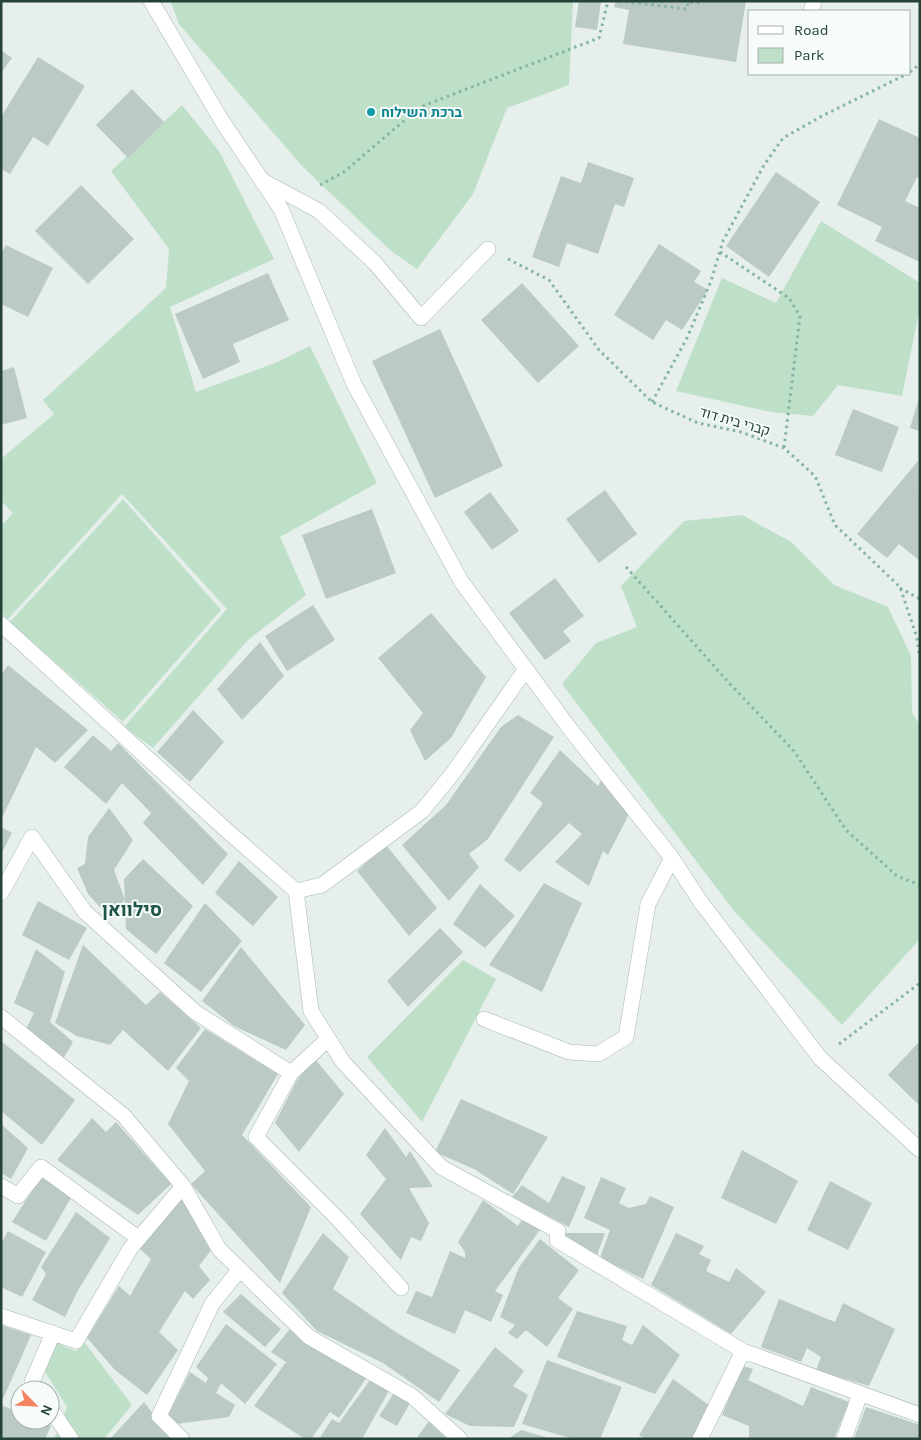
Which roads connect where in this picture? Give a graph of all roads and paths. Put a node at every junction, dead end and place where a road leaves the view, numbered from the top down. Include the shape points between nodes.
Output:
1 (151, 1) edge
2 (608, 1) edge
3 (619, 1) edge
4 (702, 4) dead end
5 (904, 75) edge
6 (263, 181) junction
7 (294, 198) junction
8 (488, 249) joint
9 (720, 252) junction
10 (652, 402) junction
11 (784, 448) junction
12 (626, 567) dead end
13 (900, 588) junction
14 (920, 599) edge
15 (1, 624) edge
16 (920, 660) edge
17 (526, 669) junction
18 (672, 858) junction
19 (920, 885) edge
20 (296, 891) junction
21 (1, 893) edge
22 (920, 983) edge
23 (1, 1017) edge
24 (484, 1019) dead end
25 (328, 1040) junction
26 (820, 1058) junction
27 (290, 1074) junction
28 (920, 1150) edge
29 (1, 1186) edge
30 (183, 1186) junction
31 (138, 1238) junction
32 (240, 1269) junction
33 (401, 1288) dead end
34 (1, 1316) edge
35 (53, 1333) junction
36 (743, 1351) junction
37 (33, 1380) edge
38 (860, 1394) junction
39 (920, 1415) edge
40 (60, 1423) edge
41 (71, 1439) edge
42 (182, 1439) edge
43 (460, 1439) edge
44 (700, 1439) edge
45 (844, 1439) edge

1 - 6 street via 222,121
2 - 7 path via 599,38 420,107 344,172
3 - 4 path via 687,10 688,2
5 - 9 path via 783,138 764,165
6 - 7 street
6 - 17 street via 281,209 354,384 406,481 461,581
7 - 8 street via 319,211 375,263 421,318
8 - 10 path, קברי בית דוד via 549,280 600,350
9 - 10 path via 687,338
9 - 11 path via 789,298 800,316
10 - 11 path, קברי בית דוד via 698,423 741,432
11 - 13 path, קברי בית דוד via 815,476 835,525
12 - 19 path via 794,751 846,830 897,876
13 - 14 path
13 - 16 path, קברי בית דוד via 917,638
15 - 20 street
17 - 18 street
17 - 20 street via 453,773 422,811 322,885
18 - 24 street via 648,904 626,1037 598,1054 570,1052
18 - 26 street via 700,902
20 - 25 street via 312,1011
21 - 27 street via 32,837 92,919 196,1012
22 - 26 path
23 - 30 street via 124,1116
25 - 27 street
25 - 36 street via 344,1062 441,1167 558,1231 557,1240
26 - 28 street
27 - 33 street via 256,1137
29 - 31 street via 18,1196 42,1166
30 - 31 street
30 - 32 street via 219,1249
31 - 35 street via 76,1341
32 - 42 street via 212,1304 159,1416
32 - 43 street via 310,1337 412,1396
34 - 35 street
35 - 37 street
36 - 38 street
36 - 44 street
38 - 39 street
38 - 45 street
40 - 41 street

